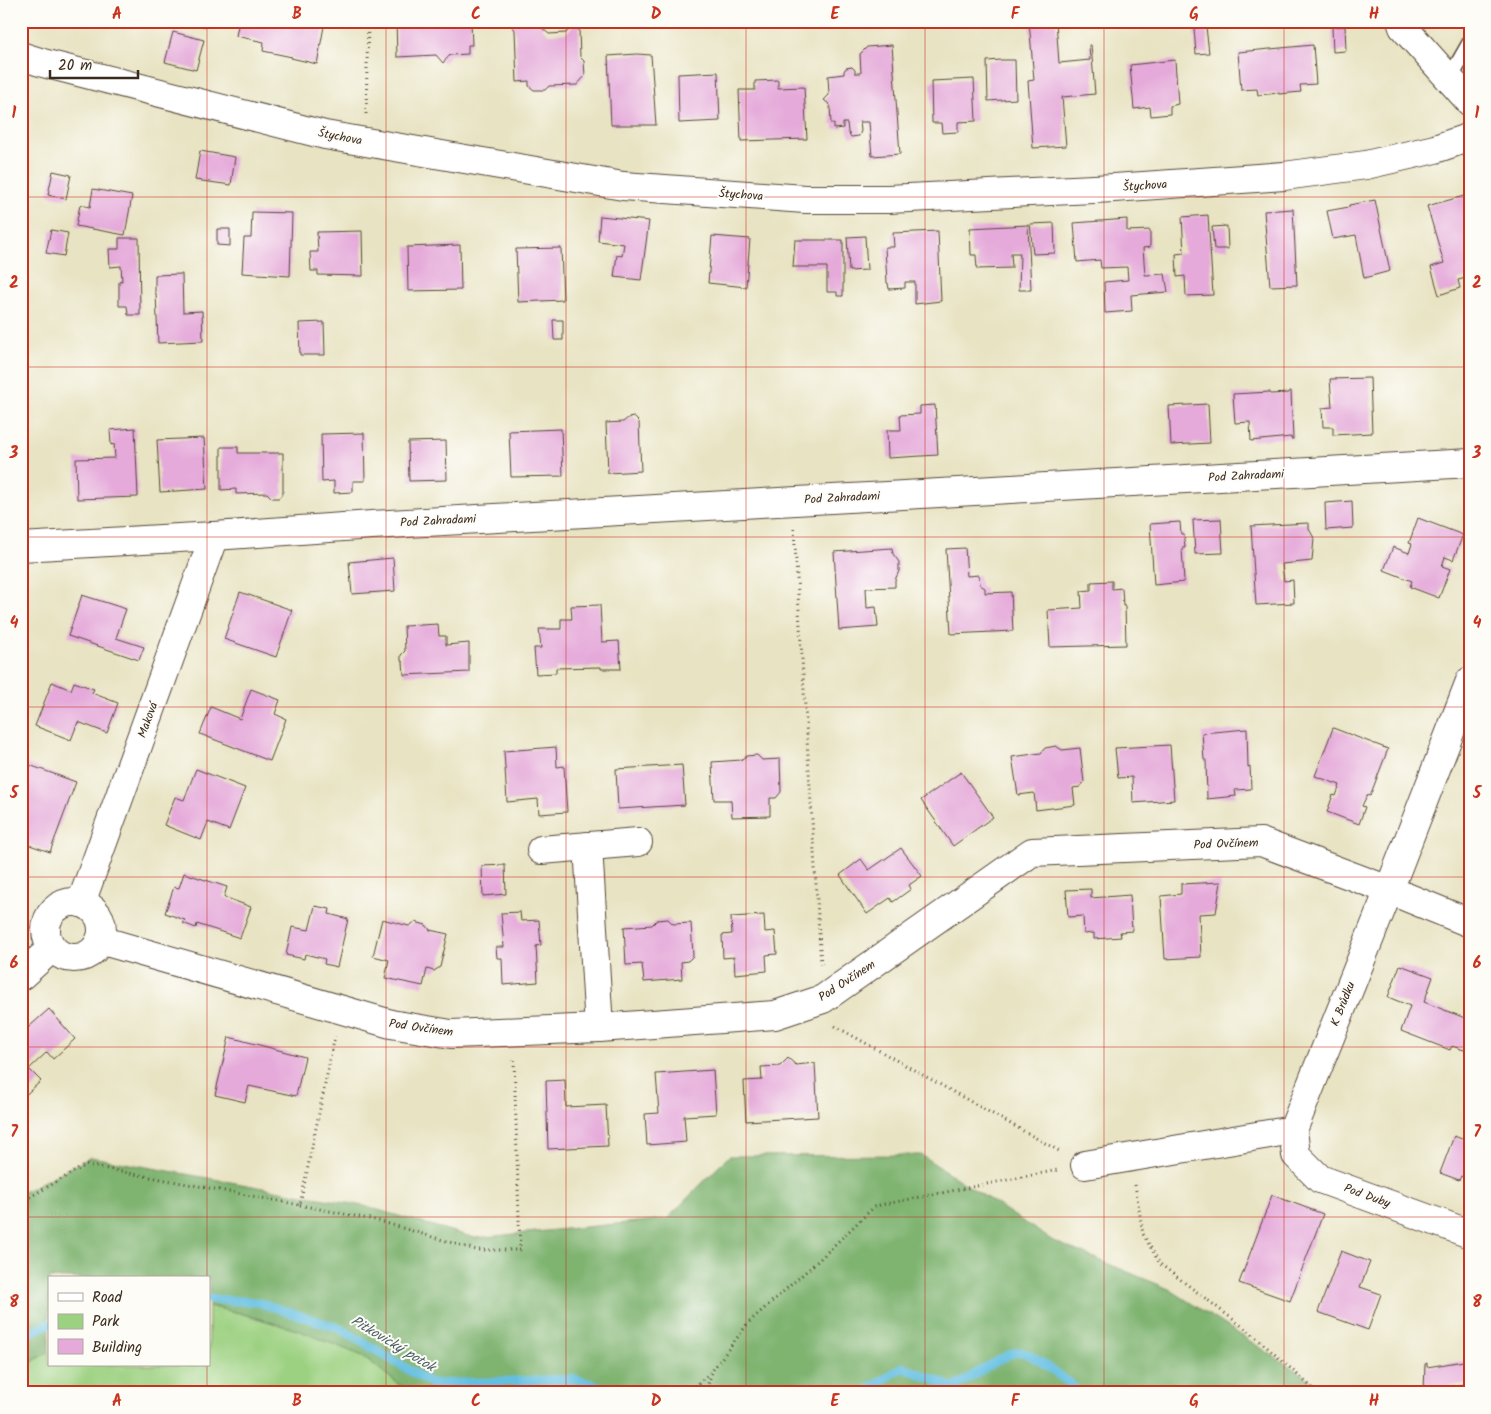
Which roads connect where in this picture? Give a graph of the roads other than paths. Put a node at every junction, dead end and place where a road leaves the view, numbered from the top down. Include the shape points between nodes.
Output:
1 (1401, 21) edge
2 (1470, 42) edge
3 (21, 56) edge
4 (1450, 78) junction
5 (1470, 102) edge
6 (1470, 137) edge
7 (1470, 463) edge
8 (214, 536) junction
9 (21, 547) edge
10 (1470, 681) edge
11 (638, 842) dead end
12 (588, 846) junction
13 (541, 850) dead end
14 (1389, 890) junction
15 (81, 903) junction
16 (1470, 923) edge
17 (100, 940) junction
18 (52, 948) junction
19 (21, 976) edge
20 (599, 1028) junction
21 (1293, 1130) junction
22 (1085, 1165) road end
23 (1470, 1234) edge

1 - 4 street
2 - 4 lane
3 - 6 street, Štychova via 325,135 623,186 805,199 888,199 1284,176 1366,165
4 - 5 street
7 - 8 street, Pod Zahradami
8 - 9 street, Pod Zahradami
8 - 15 street, Maková
10 - 14 street, K Brůdku
11 - 12 street
12 - 13 street
12 - 20 street
14 - 16 street, Pod Ovčínem
14 - 20 street, Pod Ovčínem via 1261,842 1032,852 823,999 775,1015
14 - 21 street, K Brůdku
15 - 17 street via 98,917
15 - 18 street via 58,907 48,919 46,934
17 - 18 street via 82,957 66,957
17 - 20 street, Pod Ovčínem via 391,1024 452,1034
18 - 19 street
21 - 22 street
21 - 23 street, Pod Duby via 1296,1155 1320,1179

